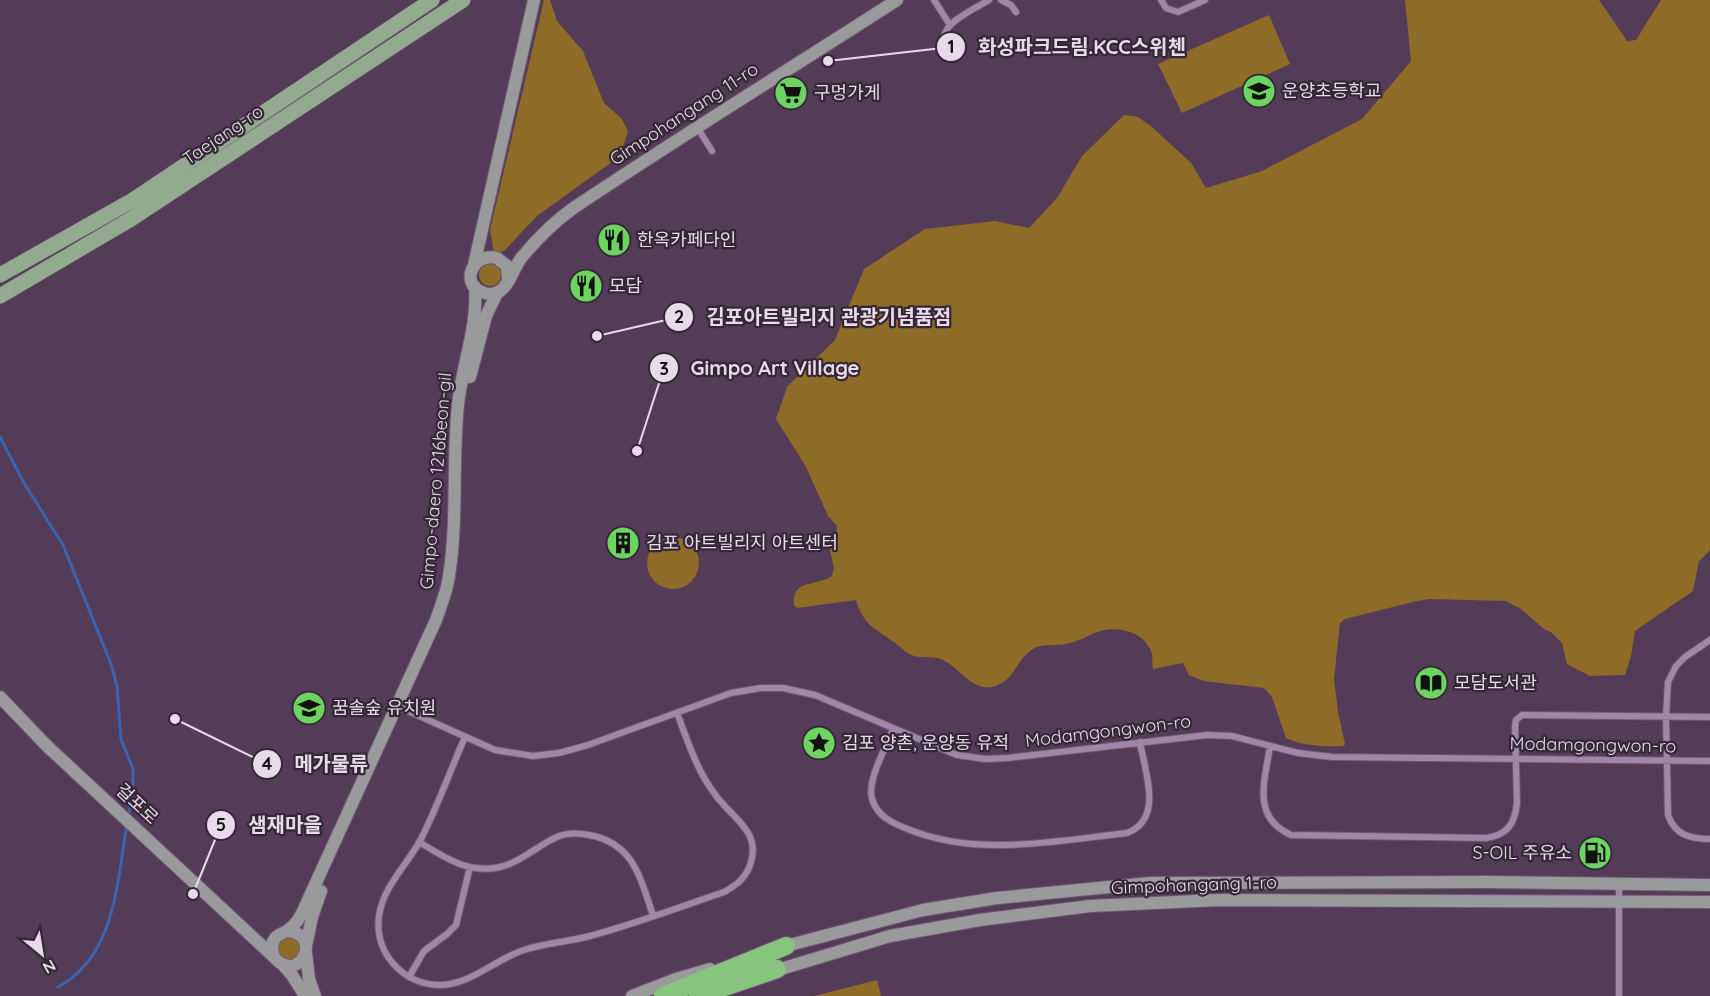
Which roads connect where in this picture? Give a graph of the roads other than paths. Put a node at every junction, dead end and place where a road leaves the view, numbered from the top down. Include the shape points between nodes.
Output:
1 (432, 0) edge
2 (463, 0) edge
3 (534, 0) edge
4 (889, 0) edge
5 (897, 0) edge
6 (934, 0) edge
7 (989, 0) edge
8 (1001, 0) edge
9 (1161, 0) edge
10 (1205, 0) edge
11 (1016, 12) dead end
12 (950, 25) junction
13 (956, 56) dead end
14 (696, 126) junction
15 (712, 151) dead end
16 (480, 238) junction
17 (497, 259) junction
18 (474, 265) junction
19 (0, 275) edge
20 (508, 279) junction
21 (475, 287) junction
22 (497, 293) junction
23 (0, 296) edge
24 (1710, 640) edge
25 (0, 697) edge
26 (400, 708) junction
27 (677, 713) junction
28 (1666, 716) junction
29 (1710, 717) edge
30 (893, 729) junction
31 (465, 737) junction
32 (1140, 742) junction
33 (1270, 746) junction
34 (1516, 759) junction
35 (1667, 761) junction
36 (1710, 761) edge
37 (1710, 839) edge
38 (419, 842) junction
39 (470, 867) junction
40 (1619, 885) junction
41 (1710, 885) edge
42 (1619, 902) junction
43 (1710, 902) edge
44 (653, 915) junction
45 (282, 934) junction
46 (250, 935) junction
47 (786, 946) junction
48 (306, 951) junction
49 (278, 961) junction
50 (777, 969) junction
51 (409, 977) junction
52 (305, 996) edge
53 (315, 996) edge
54 (632, 996) edge
55 (663, 996) edge
56 (698, 996) edge
57 (718, 996) edge
58 (1619, 996) edge

1 - 19 main road, Taejang-ro via 133,200
2 - 23 main road, Taejang-ro via 131,219
3 - 16 street
4 - 14 street, Gimpohangang 11-ro
5 - 14 street, Gimpohangang 11-ro
6 - 12 street
7 - 12 street
8 - 11 street
9 - 10 street via 1166,8 1178,12
12 - 13 street via 945,38
14 - 15 street
14 - 17 street, Gimpohangang 11-ro via 568,207 518,253
14 - 20 street, Gimpohangang 11-ro via 570,210 521,258
16 - 17 street
16 - 18 street
17 - 18 street via 484,257
17 - 20 street via 509,272
18 - 21 street via 471,276
20 - 22 street
21 - 22 street via 485,294
21 - 26 street, Gimpo-daero 1216beon-gil via 476,318 458,406 449,576 436,620
22 - 26 street, Gimpo-daero 1216beon-gil via 481,333 467,401 452,596 441,627
24 - 28 street via 1685,657 1671,674
25 - 46 street, 걸포로 via 47,746
26 - 31 street, Modamgongwon-ro
26 - 45 street, Gimpo-daero 1216beon-gil via 300,918
26 - 48 street, Gimpo-daero 1216beon-gil via 317,902
27 - 30 street, Modamgongwon-ro via 731,693 783,688 815,695
27 - 31 street, Modamgongwon-ro via 588,746 544,756 506,753
27 - 44 street via 705,779 747,830 752,857 746,875 733,888
28 - 29 street
28 - 34 street via 1522,715 1515,727
28 - 35 street
30 - 32 street, Modamgongwon-ro via 957,755 986,759
30 - 32 street via 871,786 872,798 882,815 923,835 973,845 1010,845 1137,829 1150,805
31 - 38 street
32 - 33 street, Modamgongwon-ro via 1223,735
33 - 34 street, Modamgongwon-ro via 1332,757
33 - 34 street via 1263,802 1266,813 1280,831 1302,837 1496,837 1512,825 1516,815
34 - 35 street, Modamgongwon-ro
35 - 36 street, Modamgongwon-ro
35 - 37 street via 1671,824 1683,835
38 - 39 street
38 - 51 street via 381,904 378,923 387,956
39 - 44 street via 505,866 560,836 592,836 619,847 632,860
39 - 51 street via 456,925 424,951
40 - 41 street, Gimpohangang 1-ro
40 - 42 street
40 - 47 street, Gimpohangang 1-ro via 1150,883 1032,894 923,910
42 - 43 street, Gimpohangang 1-ro
42 - 50 street, Gimpohangang 1-ro via 1219,900 1089,906 912,931
42 - 58 street
44 - 51 street via 588,937 520,951 451,984 425,984
45 - 46 street via 263,938
45 - 48 street via 298,934
45 - 49 street via 272,946
46 - 49 street, 걸포로
47 - 54 street, Gimpohangang 1-ro
47 - 55 highway
48 - 49 street via 299,963 288,966
48 - 53 street, Gimpo-daero 1216beon-gil
49 - 52 street
50 - 56 highway
50 - 57 street, Gimpohangang 1-ro

